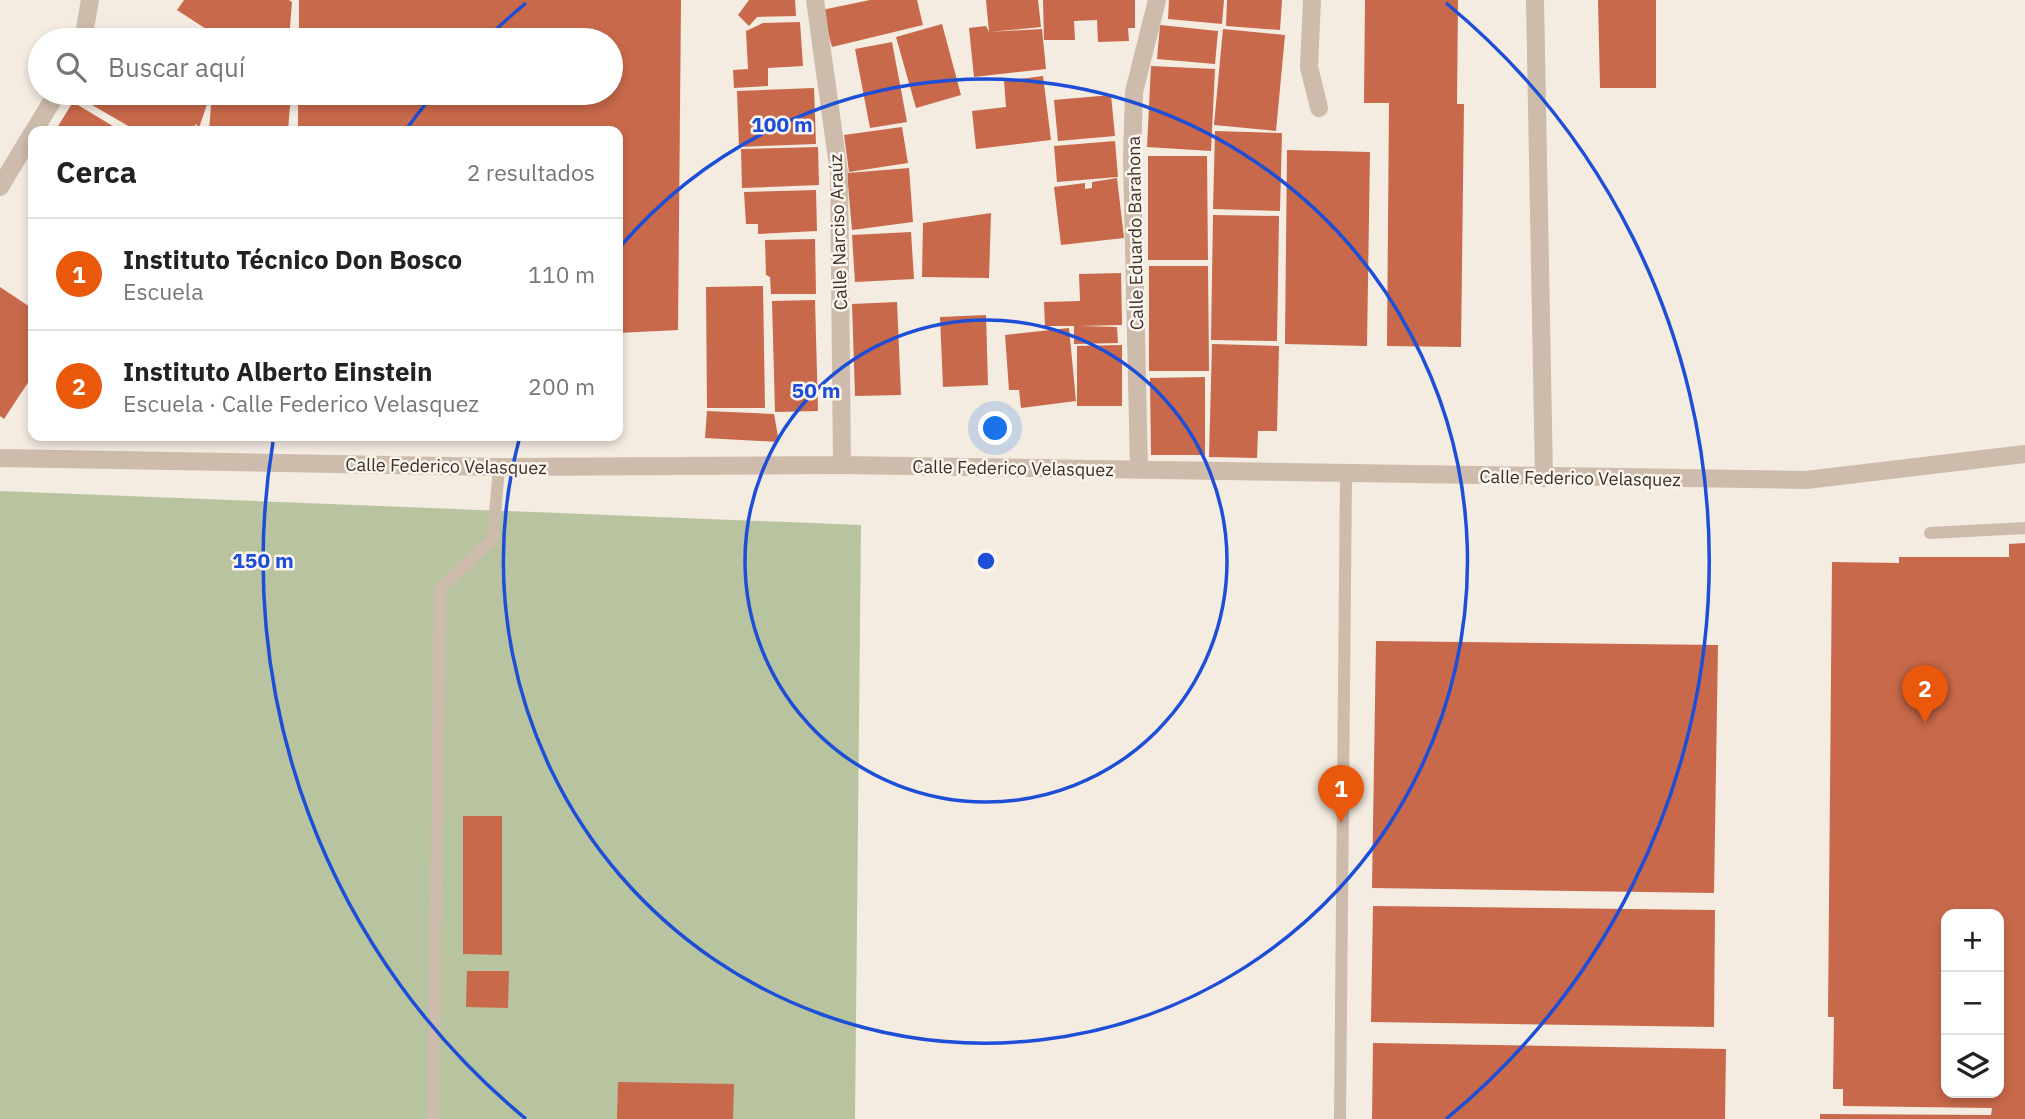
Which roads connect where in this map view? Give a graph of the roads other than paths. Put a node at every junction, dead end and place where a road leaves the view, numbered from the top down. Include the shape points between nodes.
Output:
1 (90, 0) edge
2 (815, 0) edge
3 (1157, 0) edge
4 (1312, 0) edge
5 (1535, 0) edge
6 (85, 28) edge
7 (50, 105) edge
8 (1319, 108) dead end
9 (38, 126) edge
10 (28, 142) edge
11 (0, 187) edge
12 (2025, 454) edge
13 (0, 458) edge
14 (842, 465) junction
15 (499, 467) junction
16 (1139, 470) junction
17 (1346, 475) junction
18 (1544, 478) junction
19 (2025, 528) edge
20 (1930, 533) dead end
21 (433, 1119) edge
22 (1340, 1119) edge

1 - 6 street
2 - 14 street, Calle Narciso Araúz via 839,173
3 - 16 street, Calle Eduardo Barahona via 1134,92
4 - 8 street via 1309,67
5 - 18 street
7 - 9 street
10 - 11 street
12 - 18 street, Calle Federico Velasquez via 1806,480
13 - 15 street, Calle Federico Velasquez
14 - 15 street, Calle Federico Velasquez
14 - 16 street, Calle Federico Velasquez
15 - 21 lane via 493,539 440,589
16 - 17 street, Calle Federico Velasquez
17 - 18 street, Calle Federico Velasquez
17 - 22 lane
19 - 20 lane

